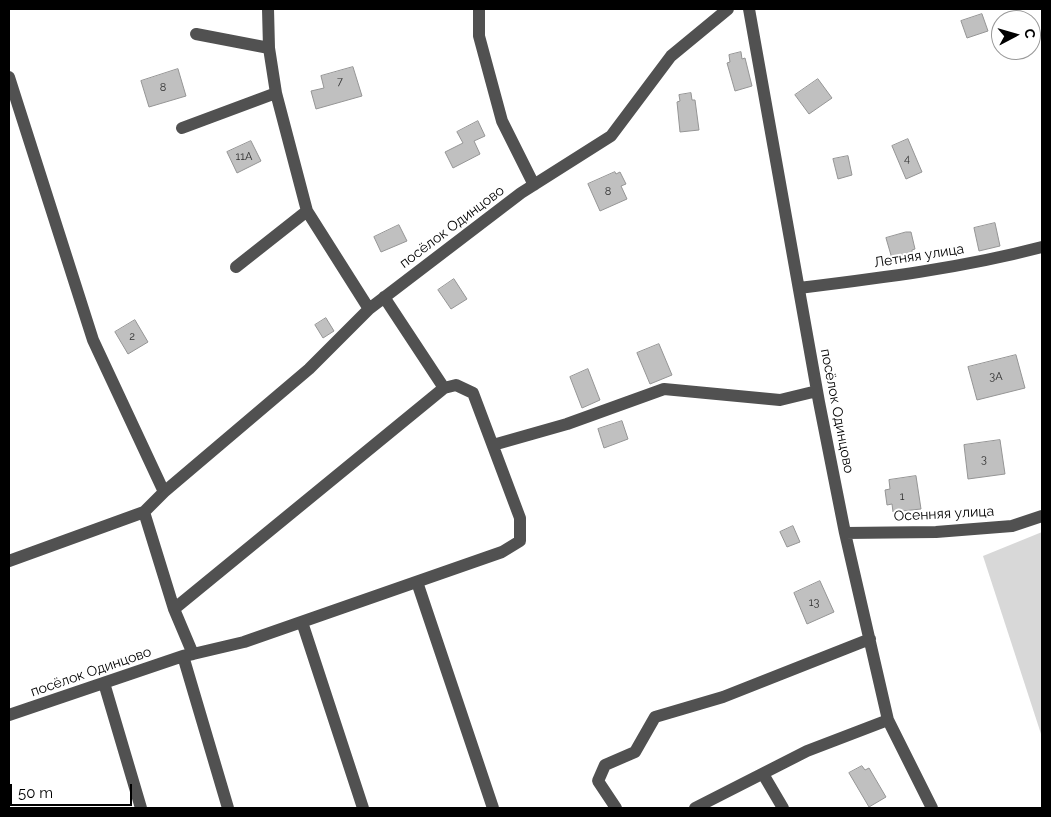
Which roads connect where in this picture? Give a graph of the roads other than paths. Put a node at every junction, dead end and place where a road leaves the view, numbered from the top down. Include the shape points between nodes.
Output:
1 (268, 9) edge
2 (479, 9) edge
3 (728, 9) edge
4 (749, 9) edge
5 (196, 34) dead end
6 (269, 48) junction
7 (9, 77) edge
8 (276, 93) junction
9 (182, 128) dead end
10 (534, 184) junction
11 (307, 211) junction
12 (1042, 247) edge
13 (236, 267) dead end
14 (799, 288) junction
15 (384, 297) junction
16 (369, 309) junction
17 (444, 388) junction
18 (817, 391) junction
19 (493, 446) junction
20 (164, 492) junction
21 (144, 512) junction
22 (1042, 516) edge
23 (845, 533) junction
24 (9, 561) edge
25 (417, 582) junction
26 (174, 609) junction
27 (302, 622) junction
28 (870, 640) junction
29 (188, 655) junction
30 (104, 683) junction
31 (9, 715) edge
32 (888, 720) junction
33 (763, 774) junction
34 (141, 808) edge
35 (228, 808) edge
36 (363, 808) edge
37 (493, 808) edge
38 (616, 808) edge
39 (695, 808) edge
40 (782, 808) edge
41 (932, 808) edge

1 - 6 lane
2 - 10 lane via 480,36 502,121
3 - 10 lane, посёлок Одинцово via 671,56 610,136
4 - 14 lane, посёлок Одинцово
5 - 6 lane
6 - 8 lane
7 - 20 lane via 93,340
8 - 9 lane
8 - 11 lane
10 - 15 lane, посёлок Одинцово
11 - 13 lane
11 - 16 lane
12 - 14 lane, Летняя улица via 991,260
14 - 18 lane, посёлок Одинцово
15 - 16 lane, посёлок Одинцово
15 - 17 lane
16 - 20 lane, посёлок Одинцово via 309,369
17 - 19 lane via 456,385 473,393
17 - 26 lane
18 - 19 lane via 780,400 664,389 568,424
18 - 23 lane, посёлок Одинцово
19 - 25 lane, посёлок Одинцово via 520,518 520,541 502,552
20 - 21 lane, посёлок Одинцово
21 - 24 lane, посёлок Одинцово
21 - 26 lane
22 - 23 lane, Осенняя улица via 1012,526 936,532
23 - 28 lane, посёлок Одинцово
25 - 27 lane, посёлок Одинцово
25 - 37 lane
26 - 29 lane
27 - 29 lane, посёлок Одинцово via 244,642
27 - 36 lane
28 - 32 lane, посёлок Одинцово
28 - 38 lane via 723,697 655,717 634,752 605,765 598,781
29 - 30 lane, посёлок Одинцово
29 - 35 lane
30 - 31 lane, посёлок Одинцово
30 - 34 lane
32 - 33 lane via 807,751
32 - 41 lane, посёлок Одинцово
33 - 39 lane
33 - 40 lane

